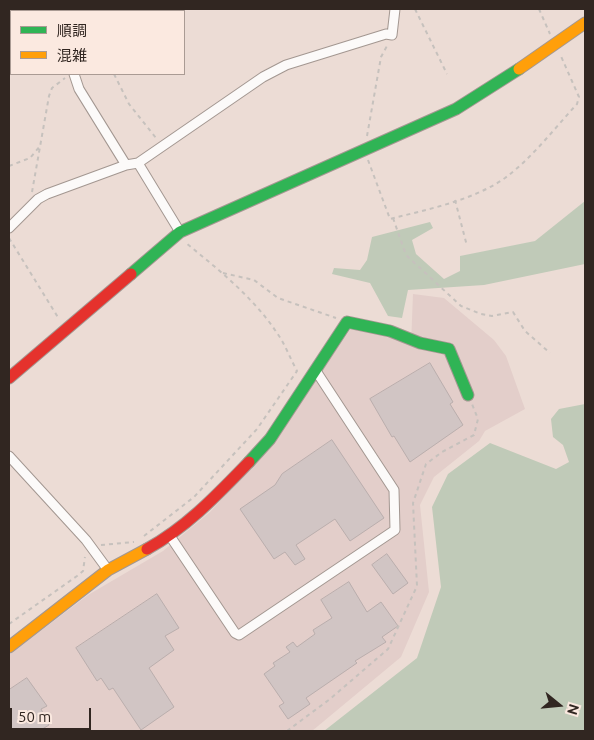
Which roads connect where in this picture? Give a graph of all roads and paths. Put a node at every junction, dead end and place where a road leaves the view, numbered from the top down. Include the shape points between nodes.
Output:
1 (395, 9) edge
2 (415, 9) edge
3 (539, 9) edge
4 (585, 23) edge
5 (392, 35) junction
6 (554, 43) junction
7 (447, 74) dead end
8 (114, 75) edge
9 (71, 76) edge
10 (41, 145) junction
11 (163, 145) junction
12 (364, 148) junction
13 (138, 163) junction
14 (126, 165) junction
15 (9, 166) edge
16 (455, 200) junction
17 (32, 205) junction
18 (393, 218) junction
19 (9, 228) edge
20 (180, 232) junction
21 (9, 238) edge
22 (467, 246) dead end
23 (223, 273) junction
24 (347, 322) junction
25 (66, 330) junction
26 (550, 353) dead end
27 (316, 372) junction
28 (9, 378) edge
29 (468, 395) joint
30 (9, 456) edge
31 (170, 536) junction
32 (86, 540) junction
33 (108, 570) junction
34 (9, 624) edge
35 (9, 647) edge
36 (288, 731) edge

1 - 5 street
2 - 7 path
3 - 6 path
4 - 6 street
5 - 11 street via 386,34 286,65
5 - 12 path via 382,57
6 - 12 street via 456,109
6 - 16 path via 580,97 576,104 505,178
8 - 11 path via 134,111
9 - 10 path via 52,88
9 - 14 street
10 - 15 path via 30,158
10 - 17 path via 33,178
11 - 13 street
12 - 18 path via 390,218
12 - 20 street
13 - 14 street
13 - 20 street
14 - 17 street via 47,194
16 - 18 path
16 - 22 path
17 - 19 street
18 - 26 path via 406,255 461,306 492,316 514,312 525,331
20 - 23 path via 184,240
20 - 25 street
21 - 25 path
23 - 24 path via 254,280 278,298
23 - 32 path via 271,324 297,370 257,429 194,497 138,540 93,545
24 - 27 street
24 - 29 street via 390,330 420,343 449,349
25 - 28 street
27 - 31 street via 270,439 208,505
27 - 31 street via 394,490 395,530 239,635
29 - 36 path via 478,419 474,435 426,464 413,502 417,586 388,649
30 - 32 street
31 - 33 street
32 - 33 street
32 - 34 path via 83,571
33 - 35 street

